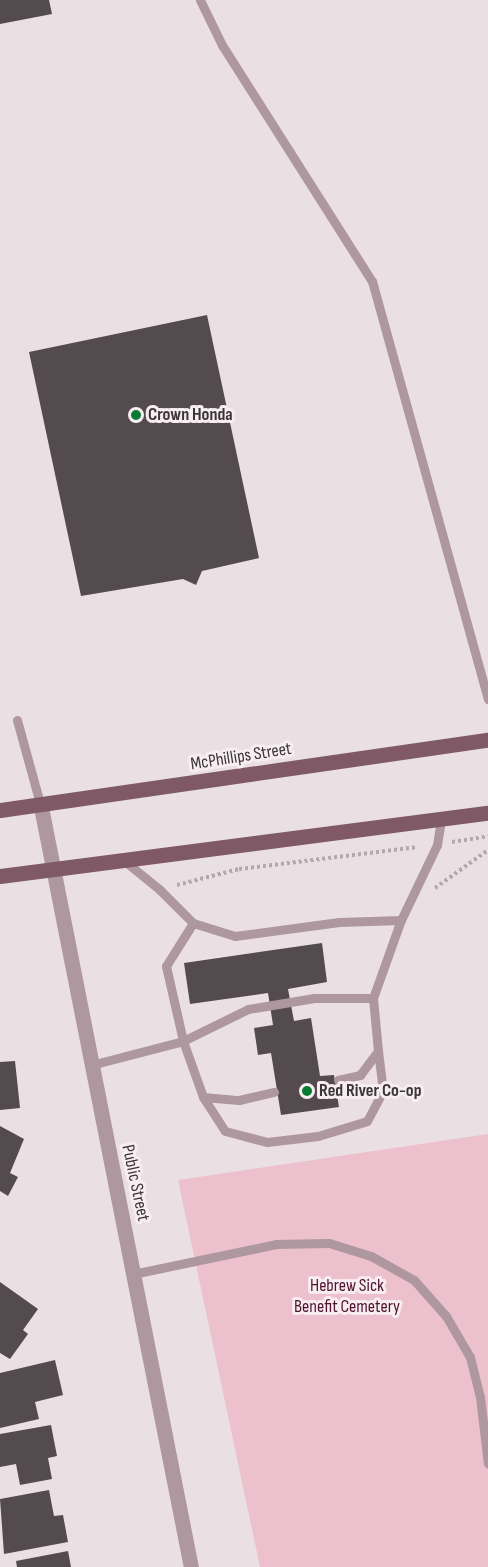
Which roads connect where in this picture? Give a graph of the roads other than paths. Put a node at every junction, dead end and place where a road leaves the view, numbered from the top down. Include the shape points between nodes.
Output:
1 (200, 0) edge
2 (488, 699) edge
3 (17, 720) dead end
4 (488, 740) edge
5 (41, 807) junction
6 (0, 810) edge
7 (488, 813) edge
8 (441, 819) junction
9 (122, 859) junction
10 (51, 868) junction
11 (0, 876) edge
12 (401, 921) junction
13 (194, 923) junction
14 (373, 998) junction
15 (183, 1041) junction
16 (378, 1051) junction
17 (91, 1065) junction
18 (338, 1080) dead end
19 (274, 1092) dead end
20 (203, 1097) junction
21 (133, 1274) junction
22 (488, 1464) edge
23 (191, 1567) edge

1 - 2 lane via 222,45 372,282
3 - 5 lane
4 - 5 main road, McPhillips Street
5 - 6 main road, McPhillips Street
5 - 10 street, Public Street
7 - 8 main road
8 - 9 main road
8 - 12 lane via 436,845
9 - 10 main road
9 - 13 lane
10 - 11 main road
10 - 17 street, Public Street
12 - 13 lane via 339,922 235,936
12 - 14 lane
13 - 15 lane via 166,966
14 - 15 lane via 314,998 248,1009
14 - 16 lane
15 - 17 lane
15 - 20 lane
16 - 18 lane via 360,1075
16 - 20 lane via 384,1091 367,1121 318,1136 267,1142 225,1131
17 - 21 street, Public Street
19 - 20 lane via 239,1100
21 - 22 lane via 276,1244 328,1243 371,1256 414,1280 446,1316 470,1357 480,1397
21 - 23 street, Public Street

